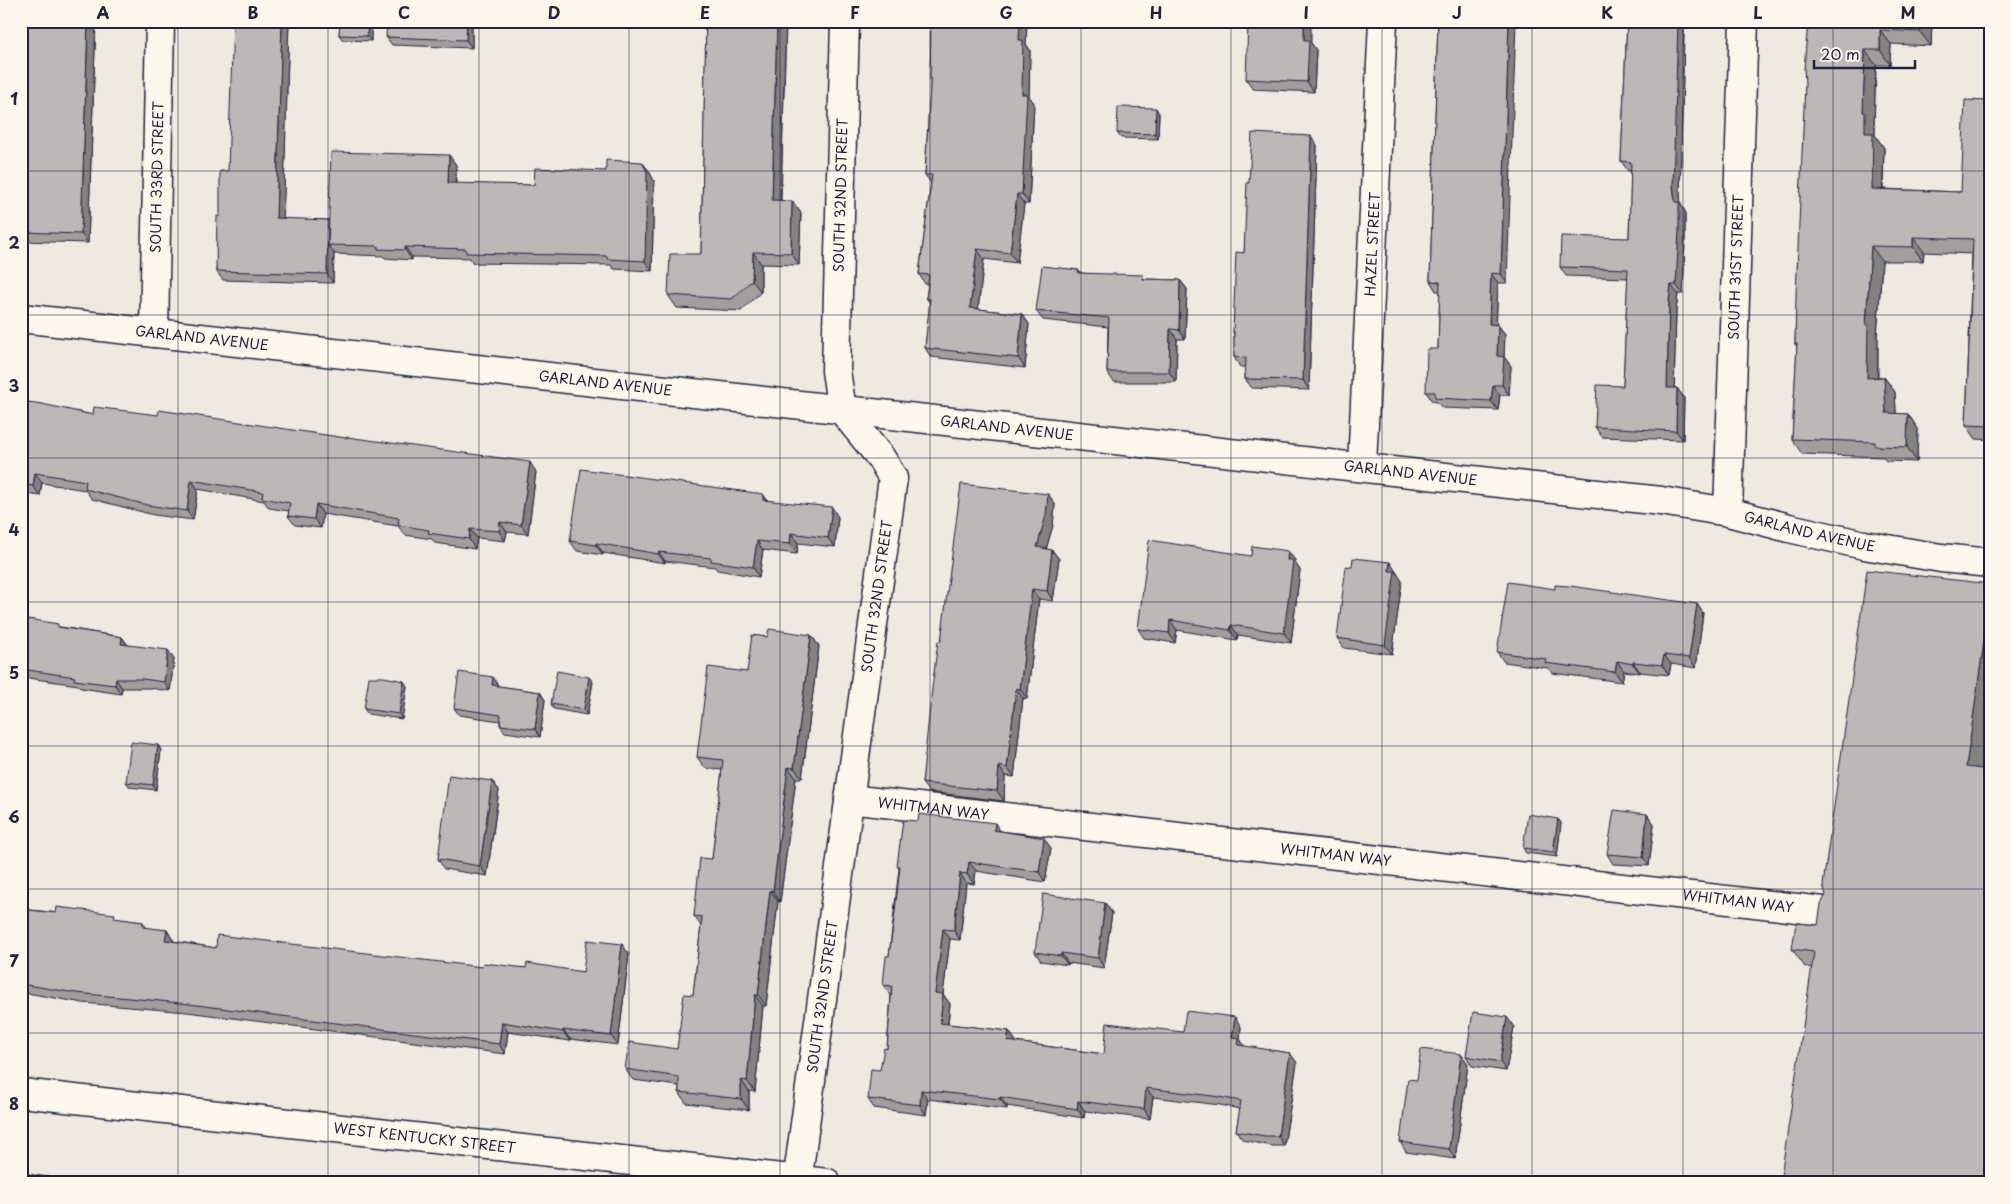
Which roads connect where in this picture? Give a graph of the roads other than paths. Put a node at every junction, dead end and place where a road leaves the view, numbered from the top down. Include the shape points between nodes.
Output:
1 (160, 21) edge
2 (845, 21) edge
3 (1383, 21) edge
4 (1744, 21) edge
5 (21, 318) edge
6 (154, 333) junction
7 (842, 410) junction
8 (1362, 466) junction
9 (1728, 512) junction
10 (1990, 564) edge
11 (849, 799) junction
12 (1824, 911) edge
13 (21, 1093) edge
14 (797, 1181) edge
15 (827, 1183) edge

1 - 6 street, SOUTH 33RD STREET
2 - 7 street, SOUTH 32ND STREET via 836,372
3 - 8 street, HAZEL STREET
4 - 9 street, SOUTH 31ST STREET
5 - 6 street, GARLAND AVENUE
6 - 7 street, GARLAND AVENUE
7 - 8 street, GARLAND AVENUE
7 - 11 street, SOUTH 32ND STREET via 893,478
8 - 9 street, GARLAND AVENUE via 1661,501
9 - 10 street, GARLAND AVENUE via 1864,545
11 - 12 street, WHITMAN WAY
11 - 14 street, SOUTH 32ND STREET
13 - 14 street, WEST KENTUCKY STREET
14 - 15 street, WEST KENTUCKY STREET

